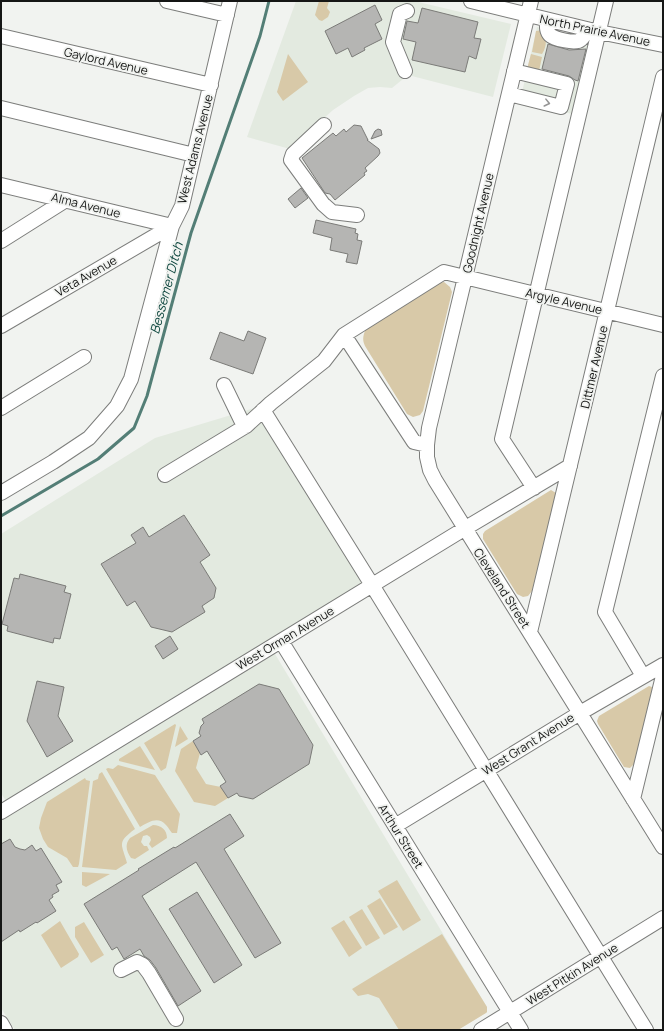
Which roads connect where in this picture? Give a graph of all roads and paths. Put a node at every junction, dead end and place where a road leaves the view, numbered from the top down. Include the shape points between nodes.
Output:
1 (167, 1) edge
2 (230, 1) edge
3 (471, 1) edge
4 (531, 1) edge
5 (606, 1) edge
6 (407, 11) dead end
7 (227, 15) junction
8 (527, 16) junction
9 (593, 31) junction
10 (1, 36) edge
11 (663, 45) edge
12 (405, 71) dead end
13 (514, 71) junction
14 (663, 78) edge
15 (210, 85) junction
16 (509, 94) junction
17 (1, 108) edge
18 (324, 125) dead end
19 (194, 155) junction
20 (1, 184) edge
21 (66, 200) junction
22 (357, 215) dead end
23 (172, 226) junction
24 (1, 241) edge
25 (465, 277) junction
26 (536, 294) junction
27 (607, 311) junction
28 (663, 325) edge
29 (1, 326) edge
30 (344, 335) junction
31 (84, 357) dead end
32 (663, 376) edge
33 (224, 385) dead end
34 (267, 407) junction
35 (1, 408) edge
36 (246, 426) junction
37 (427, 446) junction
38 (570, 466) junction
39 (165, 475) dead end
40 (534, 488) junction
41 (1, 493) edge
42 (464, 529) junction
43 (372, 585) junction
44 (530, 632) junction
45 (281, 641) junction
46 (663, 666) edge
47 (643, 676) junction
48 (663, 676) edge
49 (580, 712) junction
50 (486, 770) junction
51 (633, 800) junction
52 (2, 808) edge
53 (394, 826) junction
54 (663, 847) edge
55 (663, 918) edge
56 (600, 957) junction
57 (121, 970) dead end
58 (510, 1012) junction
59 (176, 1019) dead end
60 (1, 1023) edge
61 (5, 1030) edge
62 (481, 1030) edge
63 (521, 1030) edge
64 (646, 1030) edge

1 - 7 street
2 - 7 street, West Adams Avenue
3 - 8 street, North Prairie Avenue
4 - 8 street, Goodnight Avenue
5 - 9 street
6 - 12 street via 400,14 393,42
7 - 15 street, West Adams Avenue
8 - 9 street, North Prairie Avenue
8 - 13 street, Goodnight Avenue
9 - 11 street, North Prairie Avenue
9 - 26 street
10 - 15 street, Gaylord Avenue
13 - 16 street, Goodnight Avenue
16 -> 13 street via 561,107 567,84
14 - 27 street, Dittmer Avenue
15 - 19 street, West Adams Avenue
16 - 25 street, Goodnight Avenue
17 - 19 street
18 - 22 street via 293,154 291,160 323,204 332,212
19 - 23 street, West Adams Avenue via 182,206
20 - 21 street, Alma Avenue
21 - 23 street, Alma Avenue
21 - 24 street
23 - 29 street, Veta Avenue
23 - 41 street, West Adams Avenue via 131,380 117,406 89,438
25 - 26 street, Argyle Avenue
25 - 30 street via 444,272
25 - 37 street, Goodnight Avenue
26 - 27 street, Argyle Avenue
26 - 40 street via 502,439
27 - 28 street, Argyle Avenue
27 - 38 street, Dittmer Avenue
30 - 34 street via 324,361
30 - 37 street via 414,442
31 - 35 street
32 - 47 street via 605,612
33 - 36 street
34 - 36 street
34 - 43 street
36 - 39 street
37 - 42 street, Cleveland Street via 430,470
38 - 40 street, West Orman Avenue
38 - 44 street, Dittmer Avenue
40 - 42 street, West Orman Avenue
42 - 43 street, West Orman Avenue
42 - 44 street, Cleveland Street
43 - 45 street, West Orman Avenue
43 - 50 street
44 - 49 street, Cleveland Street
45 - 52 street, West Orman Avenue
45 - 53 street, Arthur Street
46 - 47 street, West Grant Avenue
47 - 49 street, West Grant Avenue
48 - 51 street
49 - 50 street, West Grant Avenue
49 - 51 street, Cleveland Street
50 - 53 street, West Grant Avenue
50 - 56 street
51 - 54 street, Cleveland Street
53 - 58 street, Arthur Street
55 - 56 street, West Pitkin Avenue
56 - 58 street, West Pitkin Avenue
56 - 64 street
57 - 59 street via 137,962 143,965
58 - 62 street, West Pitkin Avenue
58 - 63 street, Arthur Street
60 - 61 street

